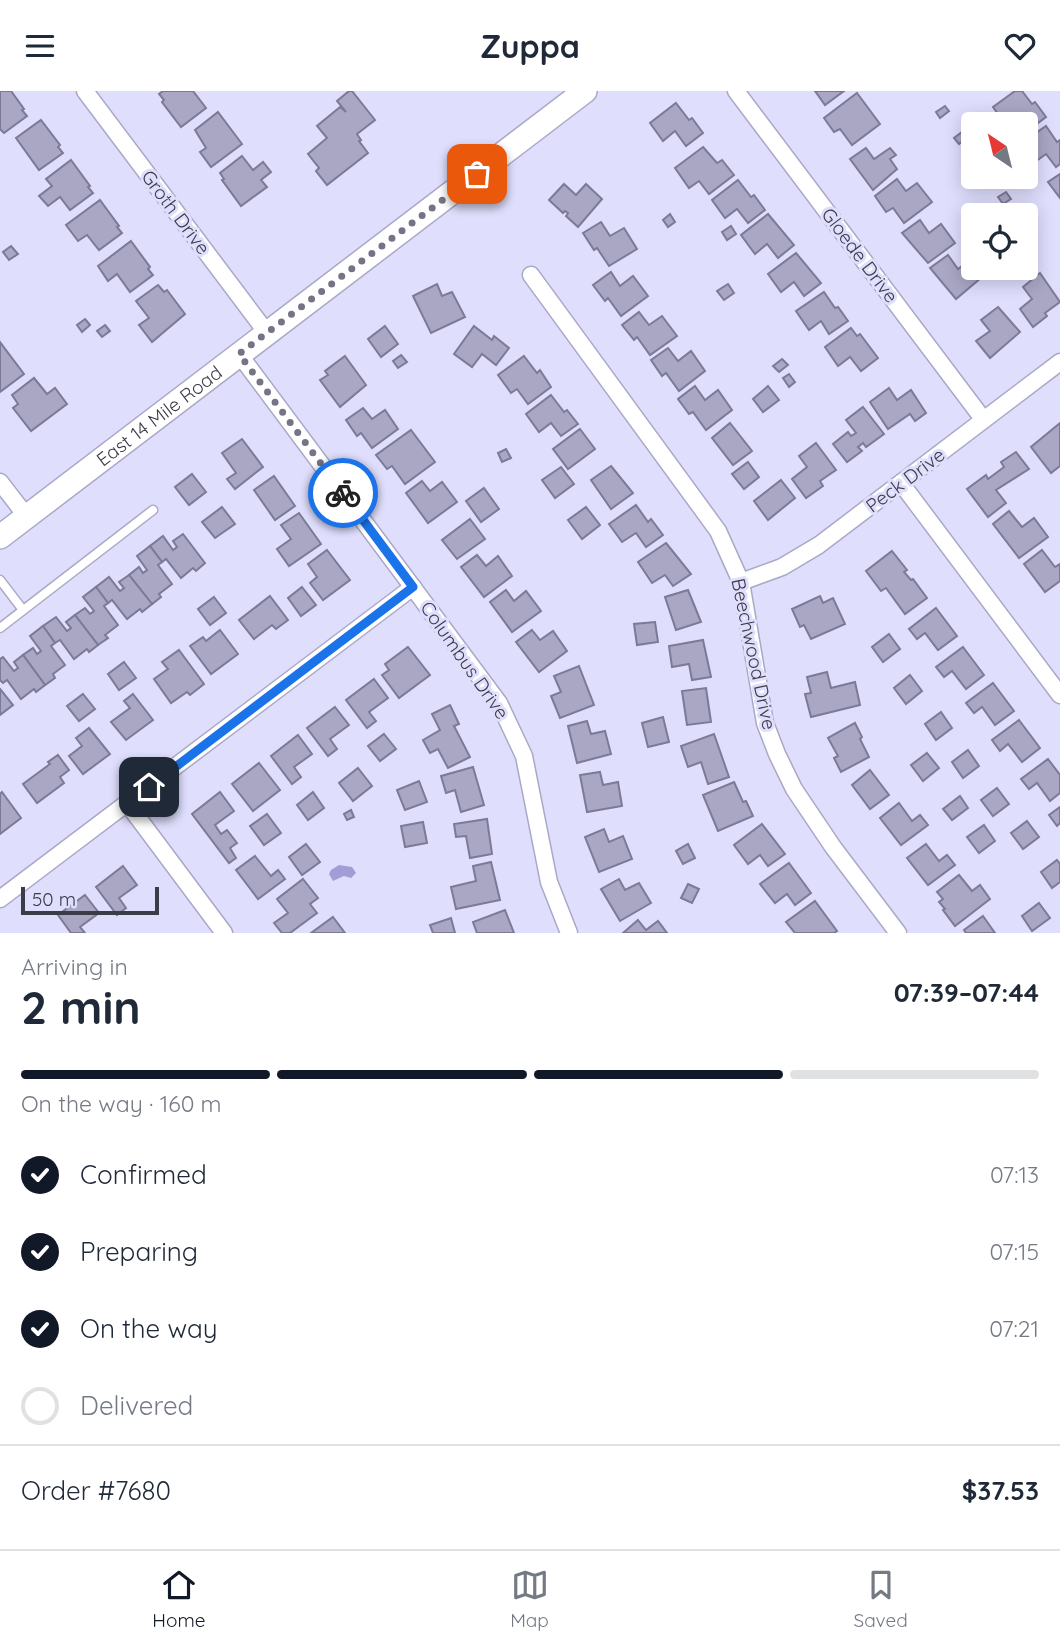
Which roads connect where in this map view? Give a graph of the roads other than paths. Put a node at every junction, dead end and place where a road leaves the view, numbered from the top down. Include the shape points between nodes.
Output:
1 (85, 91) edge
2 (585, 91) edge
3 (736, 91) edge
4 (531, 275) dead end
5 (267, 333) junction
6 (239, 354) junction
7 (1060, 362) edge
8 (983, 419) junction
9 (0, 482) edge
10 (901, 483) junction
11 (153, 510) dead end
12 (27, 517) junction
13 (0, 537) edge
14 (0, 580) edge
15 (741, 582) junction
16 (413, 587) junction
17 (23, 610) junction
18 (0, 628) edge
19 (1060, 695) edge
20 (127, 803) junction
21 (0, 899) edge
22 (224, 933) edge
23 (569, 933) edge
24 (898, 933) edge

1 - 5 street, Groth Drive
2 - 5 main road, East 14 Mile Road
3 - 8 street, Gloede Drive
4 - 15 street, Beechwood Drive via 718,531
5 - 6 main road, East 14 Mile Road
6 - 12 main road, East 14 Mile Road
6 - 16 street, Columbus Drive
7 - 8 street, Peck Drive
8 - 10 street, Peck Drive
9 - 12 street
10 - 15 street, Peck Drive via 819,545 782,567
10 - 19 street
11 - 17 lane
12 - 13 main road, East 14 Mile Road
14 - 17 lane
15 - 24 street, Beechwood Drive via 765,723 776,754 833,847
16 - 20 street
16 - 23 street, Columbus Drive via 484,681 515,735 524,756 549,882
17 - 18 lane
20 - 21 street
20 - 22 street

